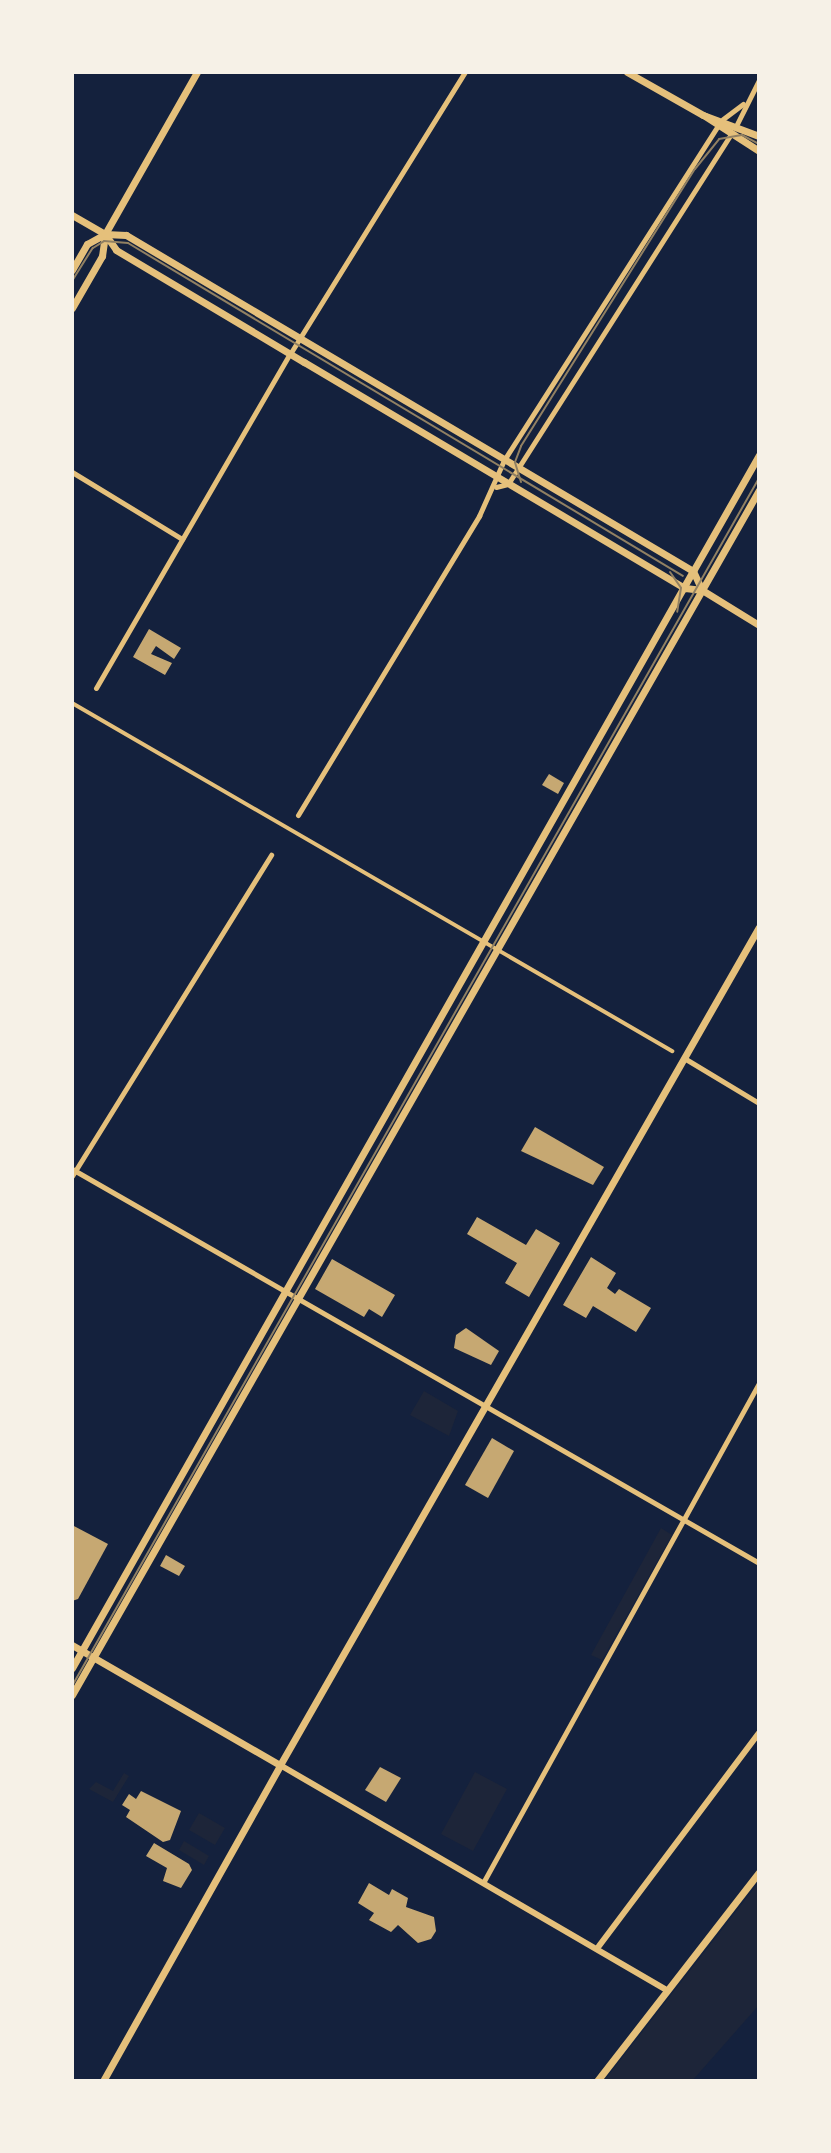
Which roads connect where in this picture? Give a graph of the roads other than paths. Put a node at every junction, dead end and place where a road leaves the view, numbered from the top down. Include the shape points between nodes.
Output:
1 (197, 72) edge
2 (465, 72) edge
3 (627, 72) edge
4 (759, 80) edge
5 (744, 103) junction
6 (720, 122) junction
7 (737, 124) junction
8 (731, 134) junction
9 (759, 136) edge
10 (759, 151) edge
11 (72, 215) edge
12 (105, 234) junction
13 (72, 270) edge
14 (72, 308) edge
15 (299, 339) junction
16 (290, 354) junction
17 (759, 455) edge
18 (504, 460) junction
19 (517, 468) junction
20 (72, 472) edge
21 (494, 475) junction
22 (508, 484) junction
23 (496, 487) junction
24 (759, 490) edge
25 (182, 539) junction
26 (693, 571) junction
27 (685, 588) junction
28 (702, 590) junction
29 (759, 625) edge
30 (96, 688) dead end
31 (72, 703) edge
32 (298, 815) dead end
33 (271, 855) dead end
34 (759, 927) edge
35 (485, 942) junction
36 (498, 949) junction
37 (672, 1051) dead end
38 (682, 1057) junction
39 (759, 1103) edge
40 (73, 1172) edge
41 (284, 1291) junction
42 (298, 1299) junction
43 (759, 1383) edge
44 (483, 1406) junction
45 (683, 1521) junction
46 (759, 1563) edge
47 (72, 1645) edge
48 (83, 1651) junction
49 (95, 1658) junction
50 (72, 1668) edge
51 (72, 1695) edge
52 (759, 1733) edge
53 (280, 1765) junction
54 (759, 1872) edge
55 (484, 1881) junction
56 (599, 1946) junction
57 (665, 1989) junction
58 (103, 2081) edge
59 (597, 2081) edge

1 - 12 main road
2 - 15 street
3 - 6 main road
4 - 5 street
5 - 6 street
5 - 7 street
6 - 7 main road
6 - 8 main road
6 - 18 street
7 - 8 main road
7 - 9 main road
8 - 10 main road
8 - 19 street
11 - 12 main road
12 - 13 main road via 87,244
12 - 14 main road via 102,256
12 - 15 main road via 126,235
12 - 16 main road via 116,250
15 - 16 street
15 - 18 main road
16 - 21 main road
16 - 25 street
17 - 26 main road
18 - 19 main road
18 - 21 street
19 - 22 street
19 - 26 main road
20 - 25 street
21 - 22 main road
21 - 23 street
22 - 23 street
22 - 27 main road
23 - 32 street
24 - 28 main road
25 - 30 street
26 - 27 main road
26 - 28 main road
27 - 28 main road
27 - 35 main road
28 - 29 main road
28 - 36 main road
31 - 35 street
33 - 40 street
34 - 38 main road
35 - 36 street
35 - 41 main road
36 - 37 street
36 - 42 main road
38 - 39 street
38 - 44 main road
40 - 41 street
41 - 42 street
41 - 48 main road
42 - 44 street
42 - 49 main road
43 - 45 street
44 - 45 street
44 - 53 main road
45 - 46 street
45 - 55 street
47 - 48 main road
48 - 49 main road
48 - 50 main road
49 - 51 main road
49 - 53 main road
52 - 56 street
53 - 55 street
53 - 58 main road
54 - 57 main road
55 - 56 street
56 - 57 street
57 - 59 main road

